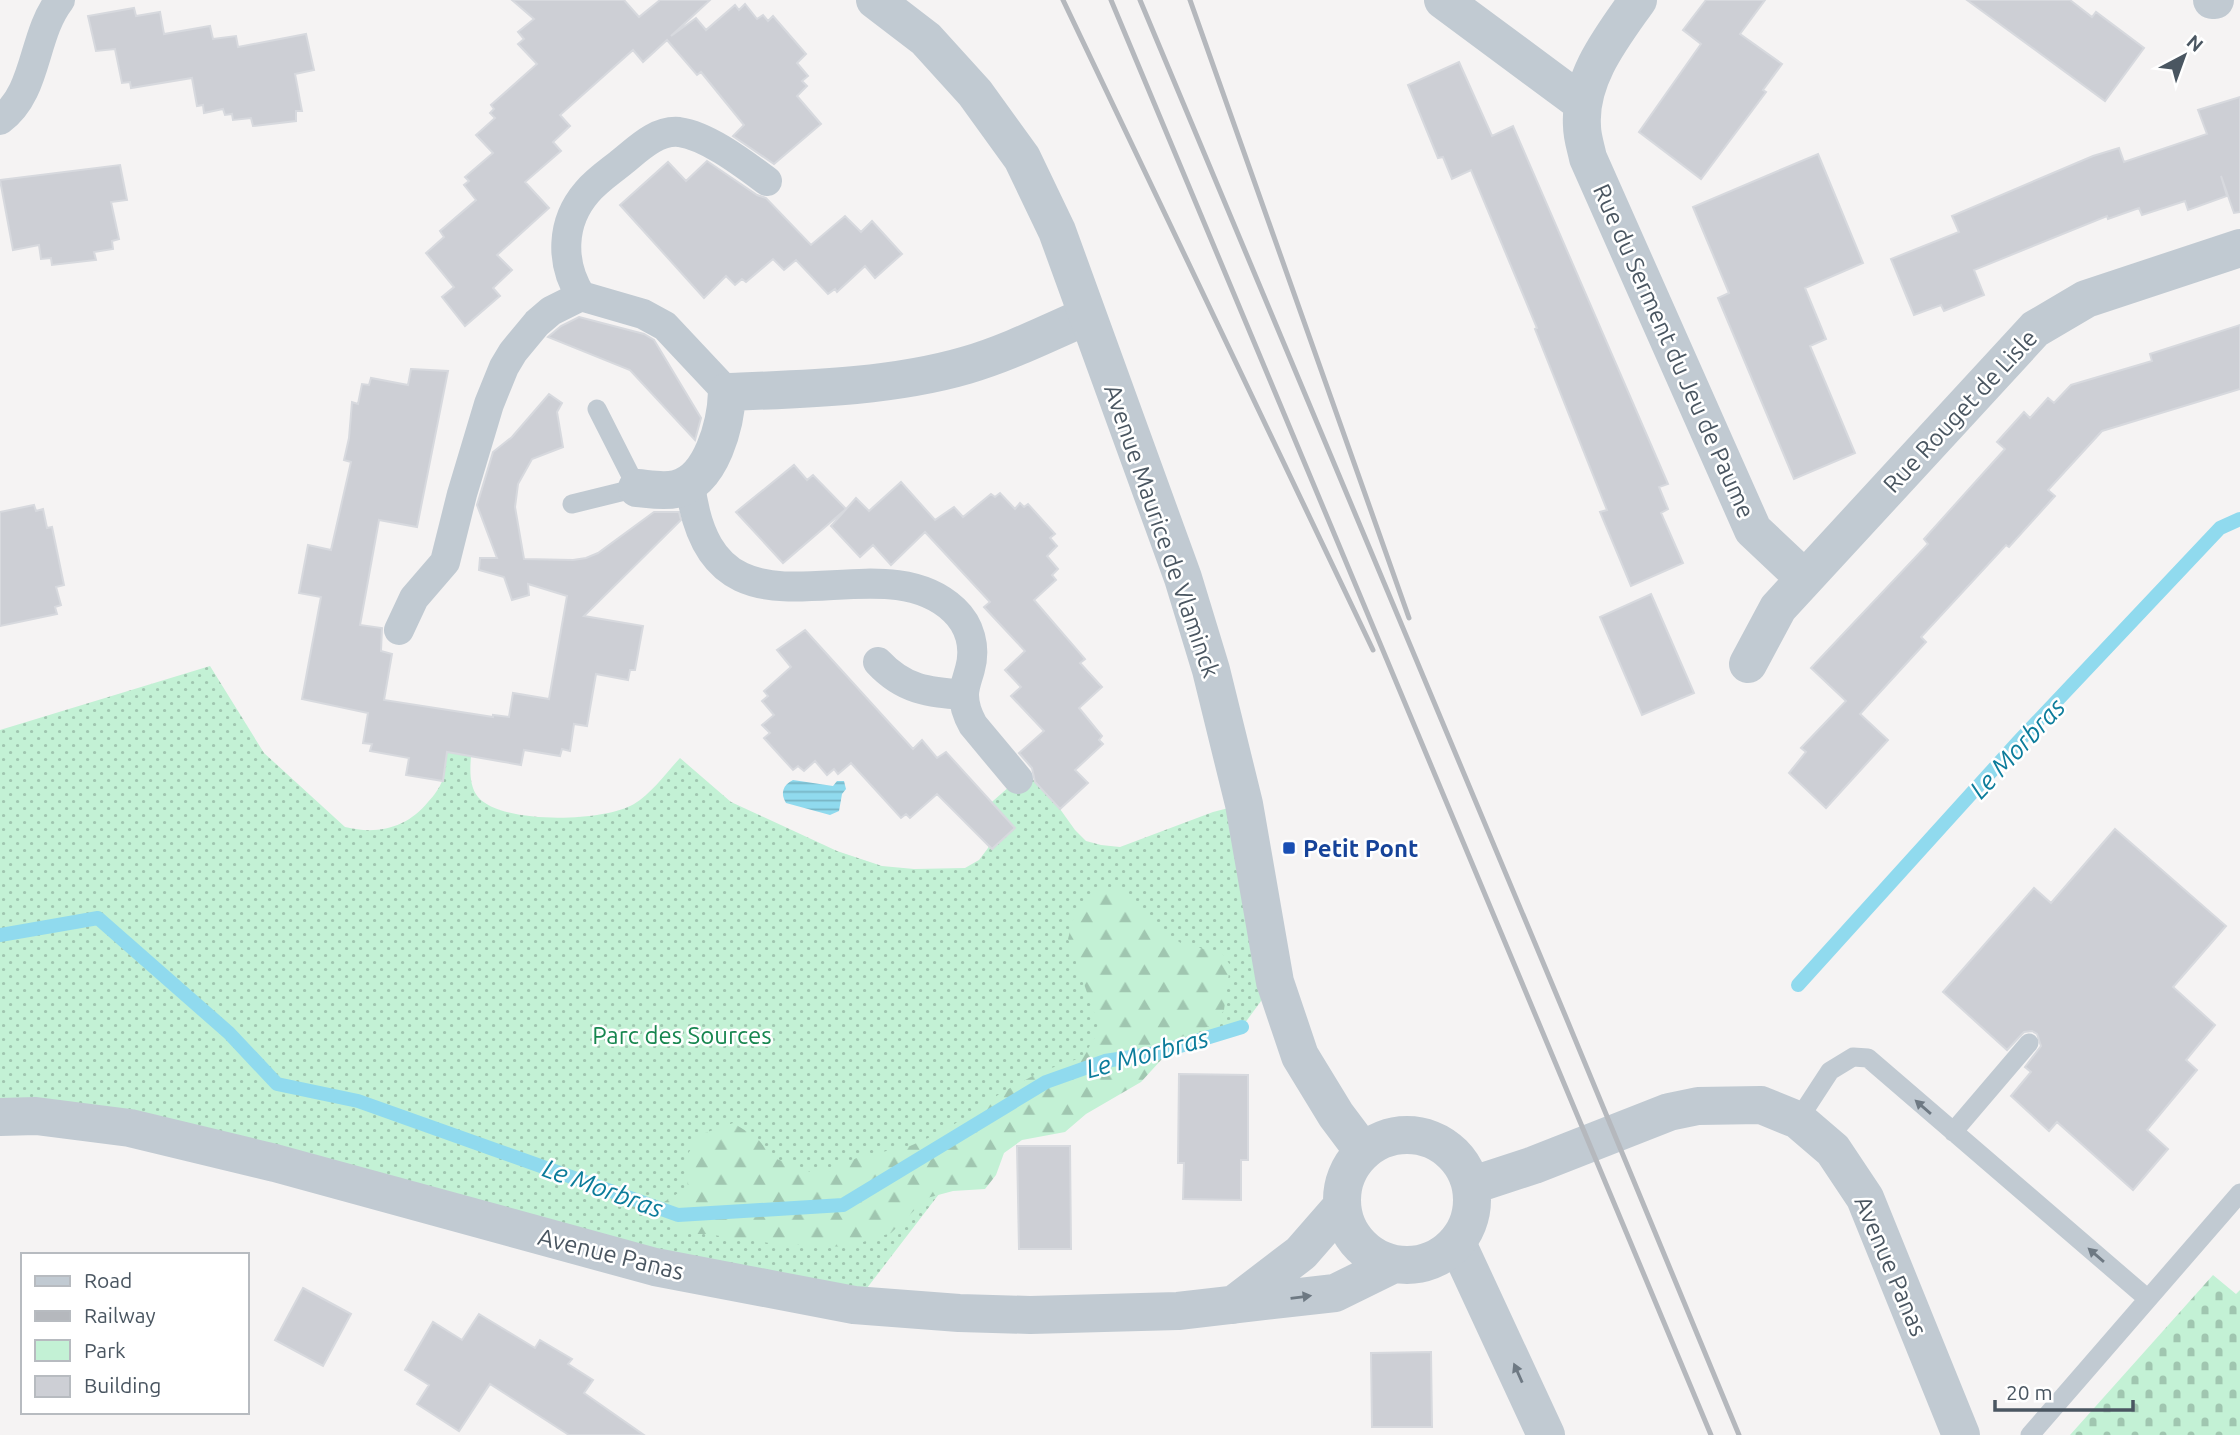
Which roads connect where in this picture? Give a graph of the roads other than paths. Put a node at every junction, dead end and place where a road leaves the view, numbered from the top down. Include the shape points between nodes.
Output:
1 (60, 0) edge
2 (875, 0) edge
3 (1443, 0) edge
4 (1639, 0) edge
5 (1583, 103) junction
6 (0, 120) edge
7 (767, 181) dead end
8 (2240, 248) edge
9 (581, 296) junction
10 (1087, 316) junction
11 (727, 392) junction
12 (597, 409) dead end
13 (690, 482) junction
14 (637, 488) junction
15 (572, 504) dead end
16 (1804, 578) junction
17 (399, 630) dead end
18 (878, 662) dead end
19 (1748, 664) dead end
20 (964, 695) junction
21 (1018, 779) dead end
22 (2029, 1043) dead end
23 (0, 1117) edge
24 (1798, 1120) junction
25 (1953, 1132) junction
26 (1363, 1151) junction
27 (1473, 1185) junction
28 (2240, 1193) edge
29 (1342, 1206) junction
30 (1457, 1243) junction
31 (1394, 1264) junction
32 (2148, 1299) junction
33 (1233, 1305) junction
34 (1546, 1435) edge
35 (1961, 1435) edge
36 (2030, 1435) edge

1 - 6 street via 43,29 22,95
2 - 10 street, Avenue Maurice de Vlaminck via 926,39 975,93 1022,158 1057,231
3 - 5 street
4 - 5 street, Rue du Serment du Jeu de Paume via 1602,50
5 - 16 street, Rue du Serment du Jeu de Paume via 1588,158 1753,530
7 - 9 street via 691,135 669,133 650,141 588,191 572,214 566,241 568,267
8 - 16 street, Rue Rouget de Lisle via 2086,299 2035,329
9 - 11 street via 643,314 664,326
9 - 17 street via 537,323 504,367 489,404 445,562 414,598
10 - 11 street via 968,365 832,387
10 - 26 street, Avenue Maurice de Vlaminck via 1183,578 1211,670 1244,804 1279,995 1300,1056
11 - 13 street via 717,442 701,472
12 - 14 lane
13 - 14 street via 677,489
13 - 20 street via 695,516 705,540 723,562 748,578 783,587 899,585 932,595 953,610 963,620 972,643
14 - 15 lane
16 - 19 street, Rue Rouget de Lisle via 1777,608
18 - 20 street via 902,684
20 - 21 street via 973,725
22 - 25 lane
23 - 33 street, Avenue Panas via 36,1116 130,1128 655,1267 854,1305 1030,1315
25 -> 24 lane via 1868,1058 1853,1057 1830,1071
24 - 27 street, Avenue Panas via 1760,1105 1698,1106 1633,1125
24 - 35 street, Avenue Panas via 1833,1150 1865,1198
32 -> 25 lane
26 - 27 street via 1383,1139 1424,1137 1461,1163
26 - 29 street via 1344,1181
27 - 30 street via 1471,1215
28 - 32 lane
29 - 31 street via 1348,1228 1361,1247
29 - 33 street via 1301,1253
30 - 31 street via 1440,1257 1417,1265
34 -> 30 street
33 -> 31 street, Avenue Panas via 1335,1293
32 - 36 lane

